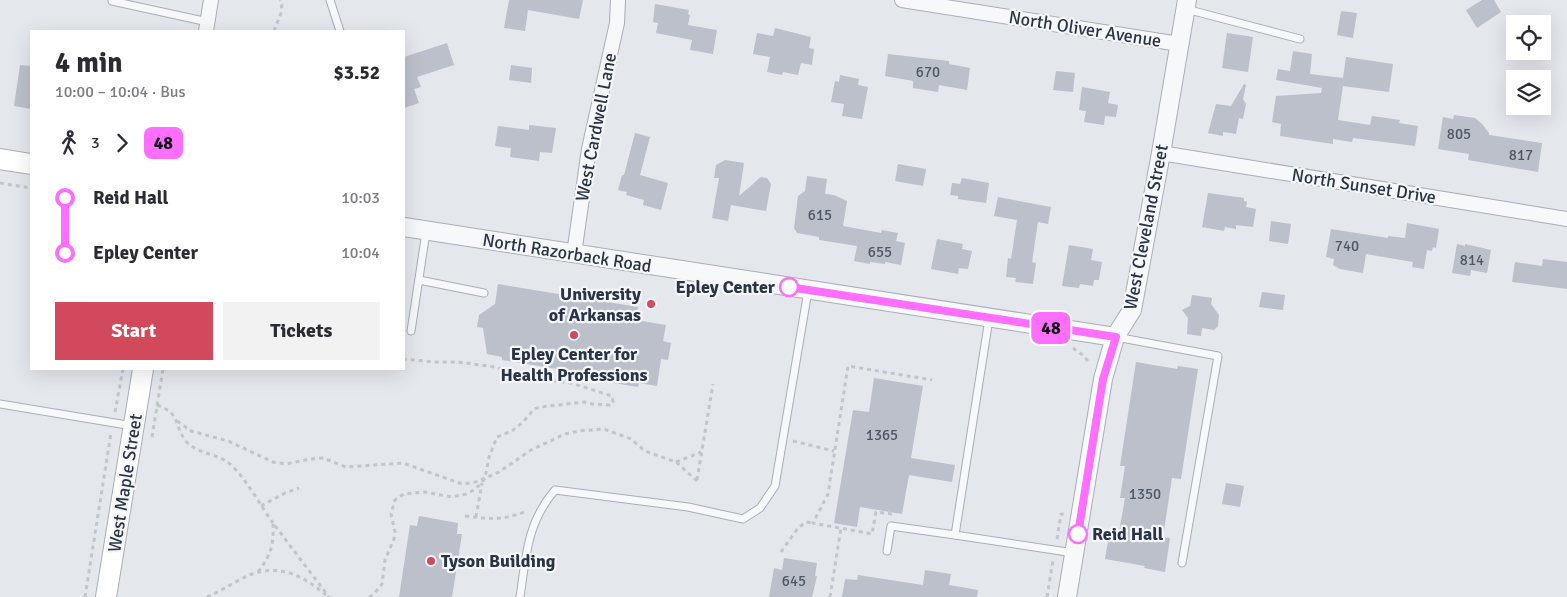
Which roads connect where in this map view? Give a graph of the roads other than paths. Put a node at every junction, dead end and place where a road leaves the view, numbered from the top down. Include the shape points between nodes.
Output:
1 (211, 0) edge
2 (330, 0) edge
3 (618, 0) edge
4 (902, 0) edge
5 (112, 2) dead end
6 (1186, 4) edge
7 (207, 26) edge
8 (340, 30) edge
9 (1300, 39) dead end
10 (1179, 44) junction
11 (1161, 154) junction
12 (0, 159) edge
13 (30, 164) edge
14 (1567, 220) edge
15 (405, 227) edge
16 (426, 231) junction
17 (574, 254) junction
18 (419, 280) junction
19 (808, 290) junction
20 (484, 293) dead end
21 (990, 318) junction
22 (411, 331) dead end
23 (1116, 337) junction
24 (144, 370) edge
25 (0, 404) edge
26 (134, 426) junction
27 (955, 535) junction
28 (887, 551) dead end
29 (1075, 554) junction
30 (1182, 563) dead end
31 (106, 597) edge
32 (520, 597) edge
33 (1067, 597) edge

1 - 7 street
2 - 8 lane
3 - 17 street, West Cardwell Lane via 617,23 589,149
4 - 10 street, North Oliver Avenue
5 - 7 lane
6 - 9 lane
6 - 10 street, West Cleveland Street
10 - 11 street, West Cleveland Street
11 - 14 street, North Sunset Drive
11 - 23 street, West Cleveland Street via 1132,310
12 - 13 main road
15 - 16 street, North Razorback Road
16 - 17 street, North Razorback Road
16 - 18 lane
17 - 19 street, North Razorback Road
18 - 20 lane
18 - 22 lane
19 - 21 street, North Razorback Road
19 - 32 lane via 774,486 760,508 743,519 688,507 555,490 543,504 530,533
21 - 23 street, North Razorback Road
21 - 27 lane
23 - 29 street, West Cleveland Street via 1103,379
23 - 30 lane via 1218,356
24 - 26 main road, West Maple Street
25 - 26 lane
26 - 31 main road, West Maple Street
27 - 28 lane via 891,526
27 - 29 lane
29 - 33 street, West Cleveland Street

